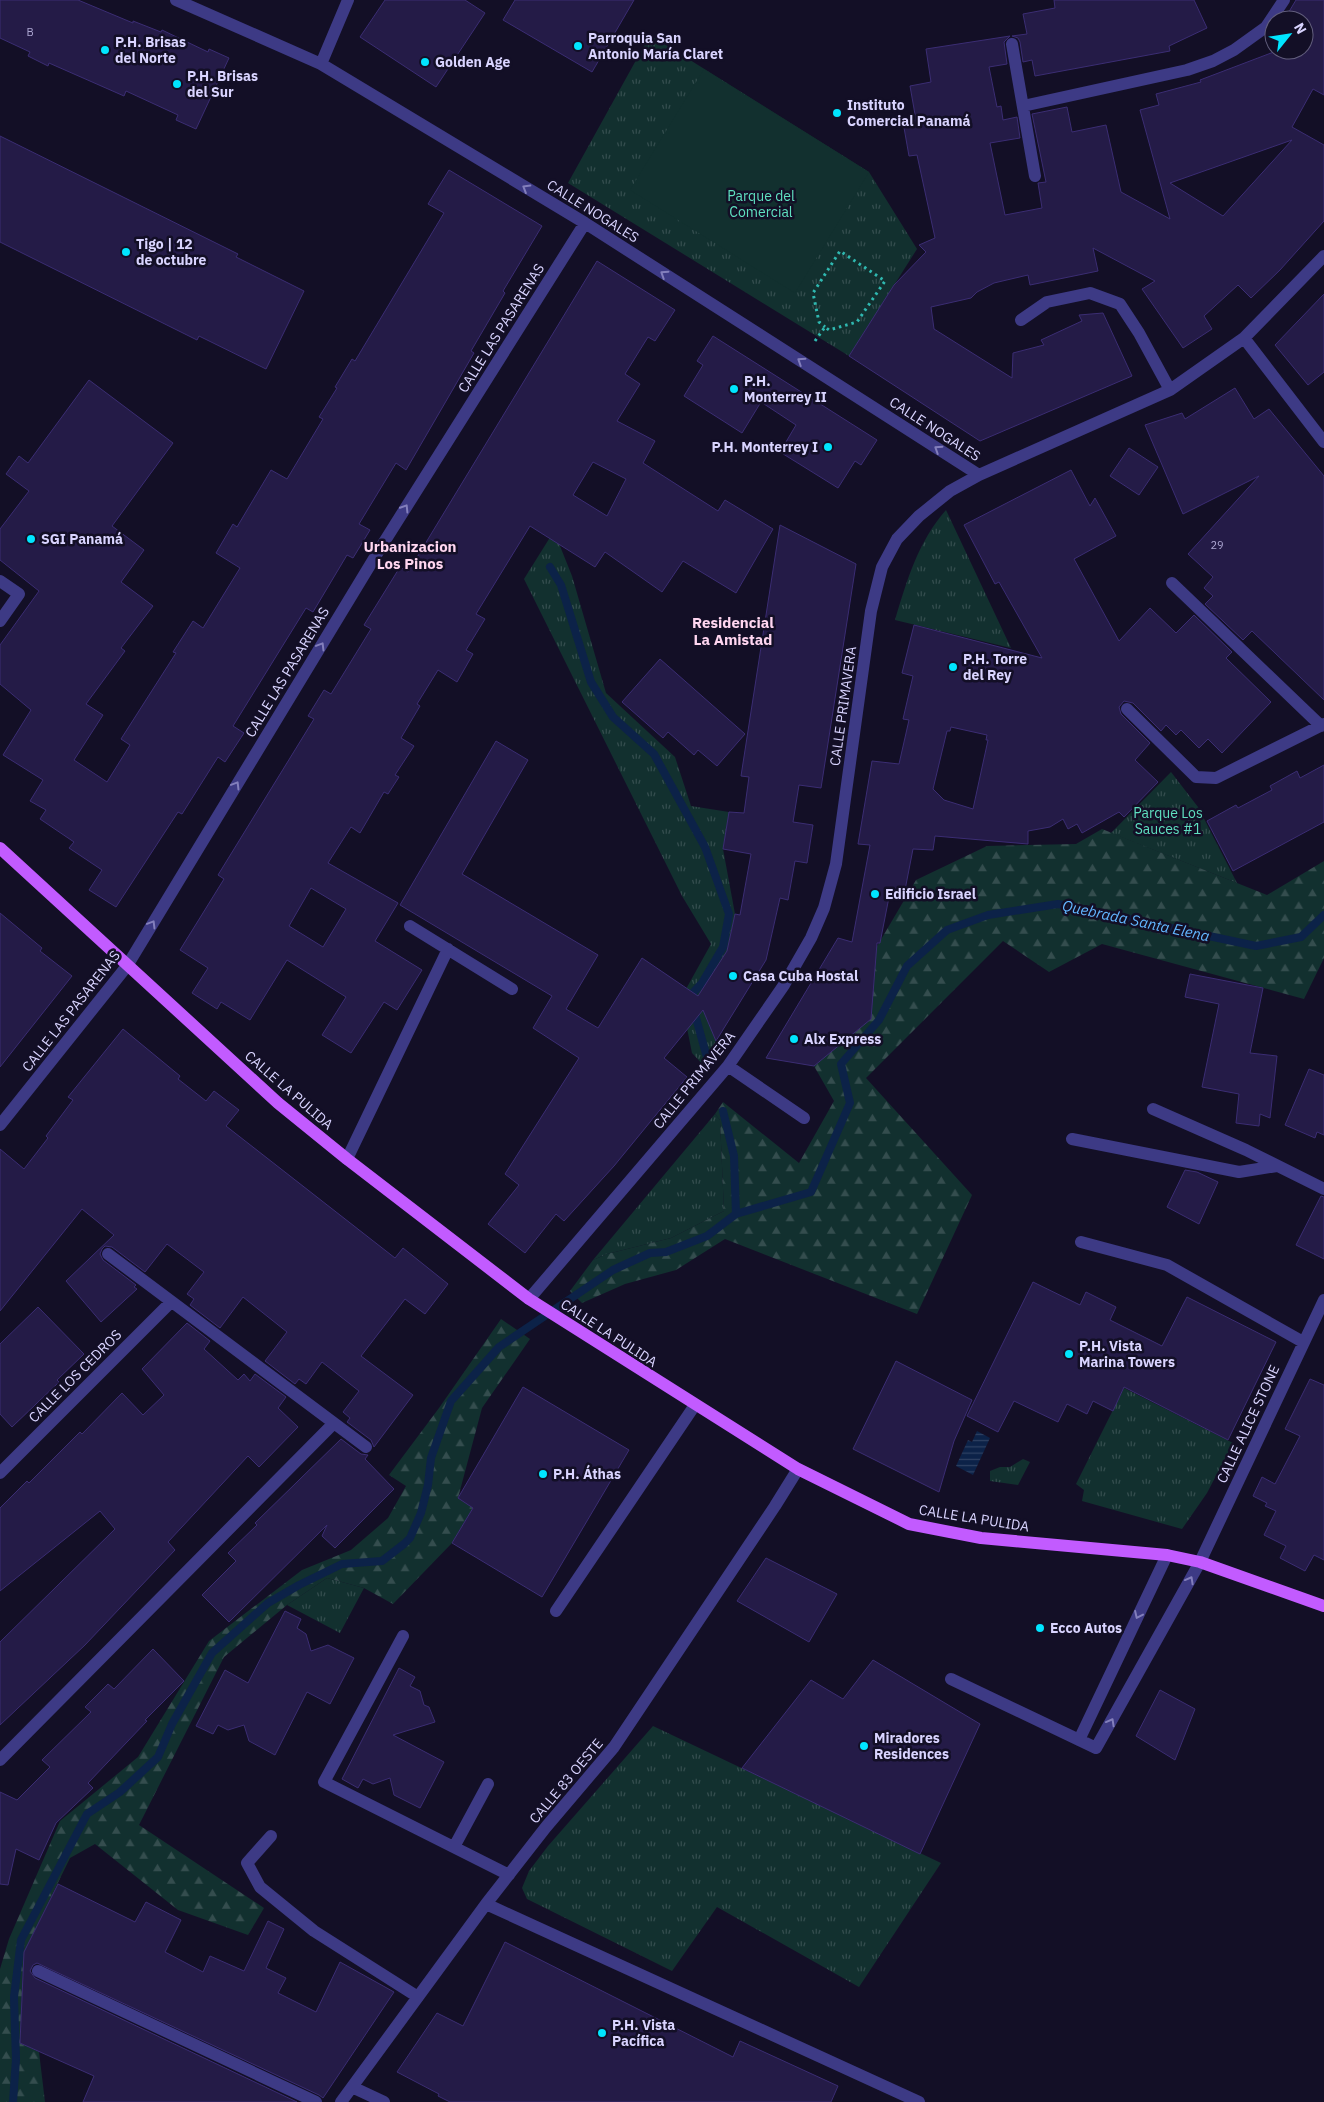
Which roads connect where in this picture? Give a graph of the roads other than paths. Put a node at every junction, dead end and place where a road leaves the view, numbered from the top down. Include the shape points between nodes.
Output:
1 (176, 0) edge
2 (348, 0) edge
3 (1284, 0) edge
4 (1012, 44) dead end
5 (321, 64) junction
6 (1023, 106) junction
7 (1034, 176) dead end
8 (585, 223) junction
9 (1324, 256) edge
10 (1021, 320) dead end
11 (1244, 338) junction
12 (1170, 390) junction
13 (1324, 442) edge
14 (979, 475) junction
15 (0, 580) edge
16 (1172, 583) dead end
17 (0, 620) edge
18 (1126, 709) dead end
19 (1322, 725) edge
20 (0, 848) edge
21 (410, 926) dead end
22 (448, 950) junction
23 (127, 966) junction
24 (512, 989) dead end
25 (728, 1066) junction
26 (1153, 1109) dead end
27 (804, 1118) dead end
28 (0, 1125) edge
29 (1072, 1139) dead end
30 (348, 1159) junction
31 (1277, 1166) junction
32 (1324, 1189) edge
33 (1081, 1242) dead end
34 (108, 1254) dead end
35 (529, 1299) junction
36 (1324, 1300) edge
37 (171, 1302) junction
38 (1303, 1342) junction
39 (695, 1405) junction
40 (331, 1426) junction
41 (366, 1447) dead end
42 (798, 1469) junction
43 (0, 1473) edge
44 (1167, 1555) junction
45 (1200, 1562) junction
46 (1324, 1606) edge
47 (556, 1611) dead end
48 (403, 1636) dead end
49 (951, 1679) dead end
50 (1079, 1740) junction
51 (0, 1760) edge
52 (488, 1784) dead end
53 (271, 1836) dead end
54 (454, 1847) junction
55 (509, 1875) junction
56 (486, 1904) junction
57 (38, 1971) dead end
58 (418, 1997) junction
59 (352, 2087) junction
60 (316, 2102) edge
61 (341, 2102) edge
62 (384, 2102) edge
63 (919, 2102) edge

1 - 5 street, CALLE NOGALES
2 - 5 street
3 - 6 street via 1266,27 1214,61 1187,70
4 - 6 street
8 -> 5 street, CALLE NOGALES
6 - 7 street
14 -> 8 street, CALLE NOGALES
23 -> 8 street, CALLE LAS PASARENAS via 381,546
9 - 11 street, CALLE PRIMAVERA
10 - 12 street via 1047,302 1090,293 1120,304
11 - 12 street, CALLE PRIMAVERA
11 - 13 street
12 - 14 street, CALLE PRIMAVERA
14 - 25 street, CALLE PRIMAVERA via 950,491 919,516 897,539 882,567 871,611 836,864 824,908 784,985
15 - 17 street via 19,594
16 - 19 street
18 - 19 street via 1196,777 1216,778
20 - 23 main road, CALLE LA PULIDA
21 - 22 street
22 - 24 street
22 - 30 street
23 - 28 street, CALLE LAS PASARENAS
23 - 30 main road, CALLE LA PULIDA via 278,1103
25 - 27 street
25 - 35 street, CALLE PRIMAVERA
26 - 31 street
29 - 31 street via 1239,1172
30 - 35 main road, CALLE LA PULIDA
31 - 32 street
33 - 38 street via 1167,1265
34 - 37 street
35 - 39 main road, CALLE LA PULIDA
36 - 38 street, CALLE ALICE STONE
37 - 40 street
37 - 43 street, CALLE LOS CEDROS
38 - 45 street, CALLE ALICE STONE
39 - 42 main road, CALLE LA PULIDA
39 - 47 street
40 - 41 street
40 - 51 street
42 - 44 main road, CALLE LA PULIDA via 909,1524 981,1538
42 - 55 street, CALLE 83 OESTE via 614,1746
44 - 45 main road, CALLE LA PULIDA
44 -> 50 street
45 - 46 main road, CALLE LA PULIDA
50 -> 45 street, CALLE ALICE STONE via 1096,1748
48 - 54 street via 324,1782
49 - 50 street
52 - 54 street
53 - 58 street via 247,1863 260,1887 314,1931
54 - 55 street
55 - 56 street, CALLE 83 OESTE
56 - 58 street, CALLE 83 OESTE
56 - 63 street
57 - 60 street
58 - 59 street, CALLE 83 OESTE
59 - 61 street, CALLE 83 OESTE
59 - 62 street

